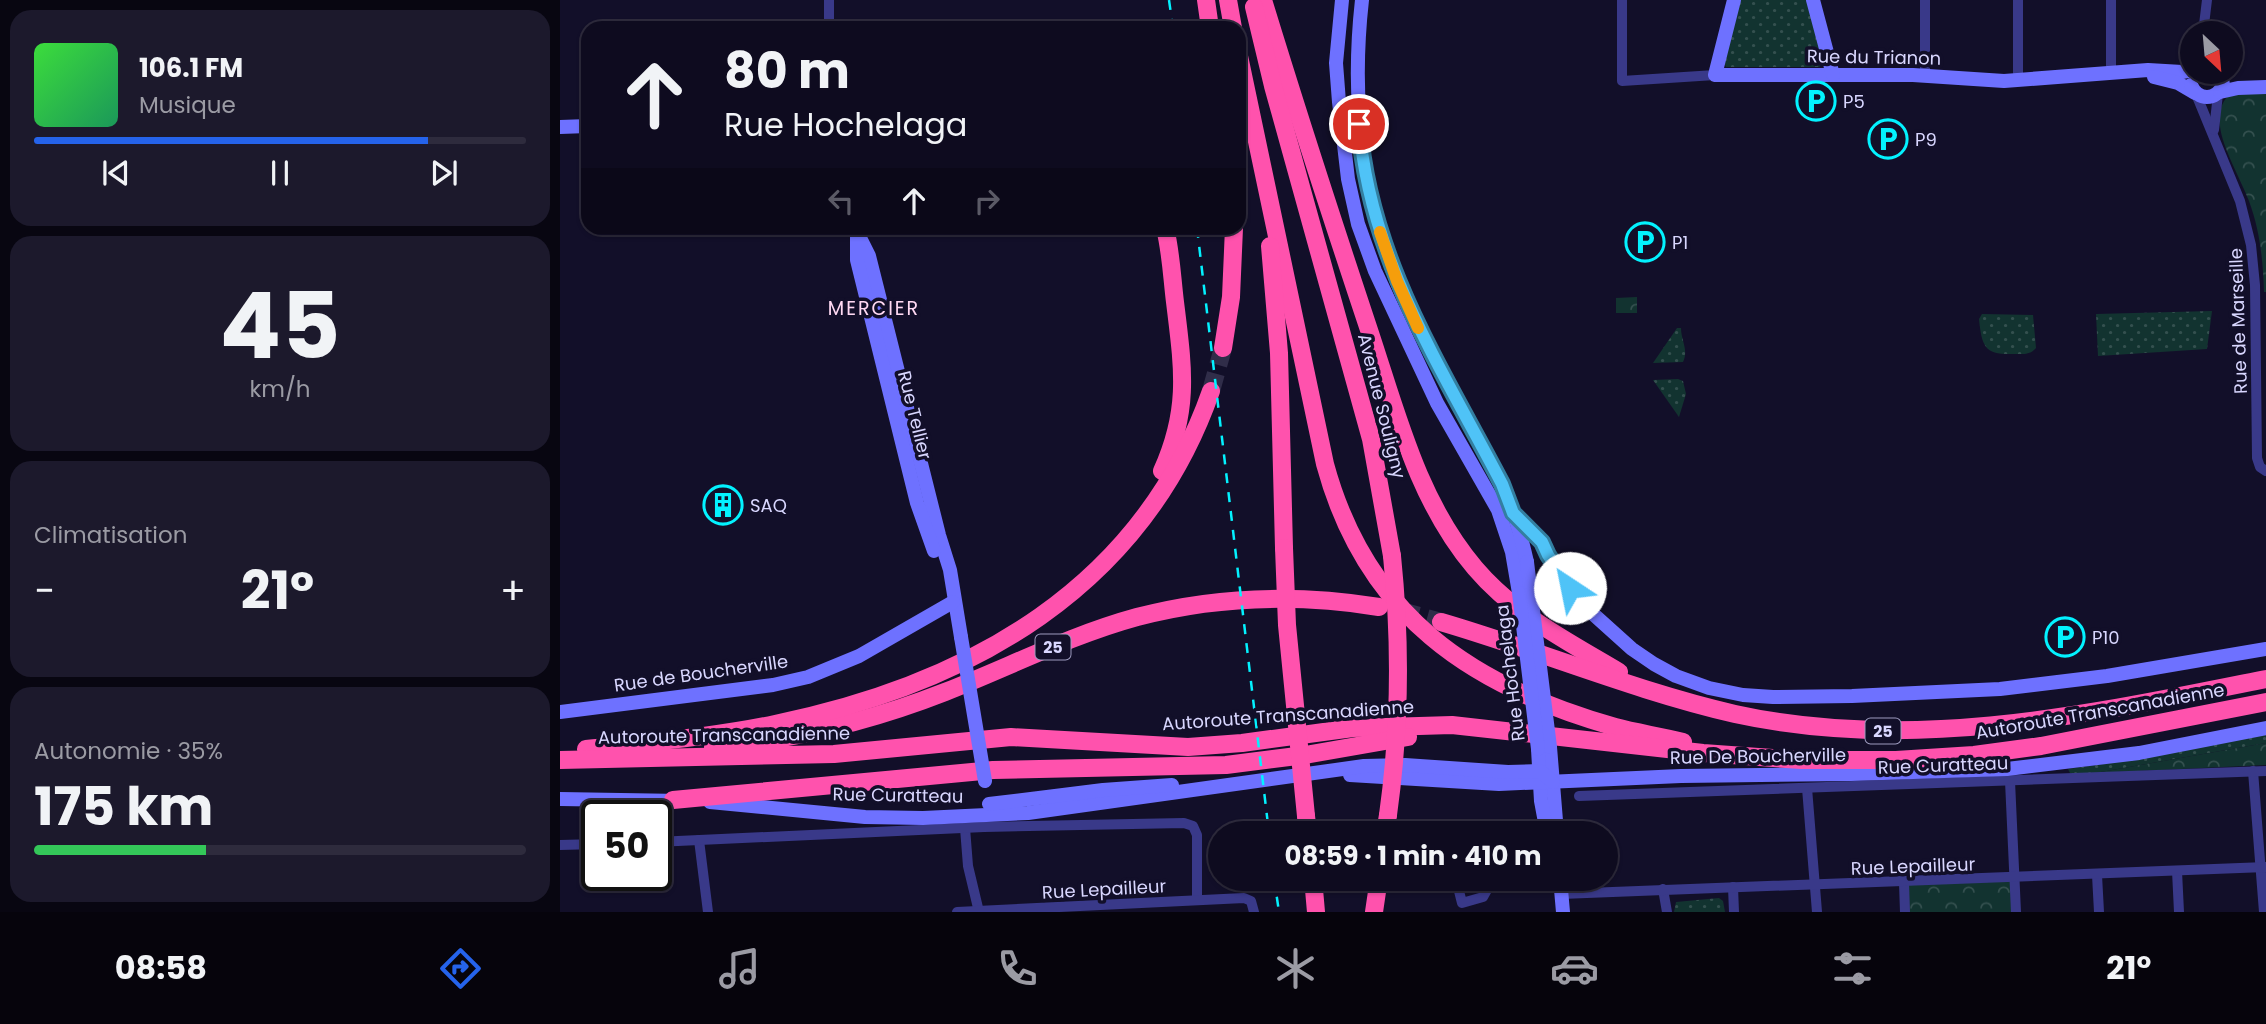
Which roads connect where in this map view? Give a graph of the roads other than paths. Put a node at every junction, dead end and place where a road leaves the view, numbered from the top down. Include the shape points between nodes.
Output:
1 (829, 0) edge
2 (1206, 0) edge
3 (1227, 0) edge
4 (1252, 0) edge
5 (1263, 0) edge
6 (1342, 0) edge
7 (1362, 0) edge
8 (1622, 0) edge
9 (1734, 0) edge
10 (1813, 0) edge
11 (1925, 0) edge
12 (2018, 0) edge
13 (2110, 0) edge
14 (2207, 2) edge
15 (829, 21) edge
16 (1209, 21) edge
17 (1232, 21) edge
18 (2205, 21) edge
19 (2209, 21) edge
20 (2180, 72) edge
21 (2118, 73) junction
22 (1714, 75) junction
23 (1833, 75) junction
24 (1925, 76) junction
25 (2244, 79) edge
26 (2018, 81) junction
27 (2266, 82) edge
28 (2191, 84) edge
29 (2223, 84) edge
30 (2266, 87) edge
31 (1246, 91) edge
32 (2196, 93) junction
33 (2219, 93) junction
34 (1246, 100) edge
35 (581, 126) edge
36 (560, 127) edge
37 (2213, 138) junction
38 (858, 235) edge
39 (1166, 235) edge
40 (1234, 235) edge
41 (1223, 348) tunnel mouth
42 (2261, 369) edge
43 (1210, 391) tunnel mouth
44 (2263, 469) edge
45 (1513, 513) junction
46 (1548, 555) junction
47 (1520, 557) junction
48 (953, 601) junction
49 (1379, 607) tunnel mouth
50 (1441, 622) tunnel mouth
51 (1002, 642) junction
52 (2266, 649) edge
53 (2266, 677) edge
54 (1643, 687) junction
55 (2266, 702) edge
56 (560, 712) edge
57 (2266, 727) edge
58 (1550, 744) junction
59 (561, 754) edge
60 (1744, 756) junction
61 (2253, 771) junction
62 (2266, 771) edge
63 (1545, 778) junction
64 (2010, 781) junction
65 (1807, 788) junction
66 (1579, 796) dead end
67 (560, 799) edge
68 (673, 800) junction
69 (990, 810) junction
70 (1307, 821) edge
71 (1387, 821) edge
72 (1545, 821) edge
73 (1554, 821) edge
74 (965, 828) junction
75 (699, 840) junction
76 (672, 841) edge
77 (581, 844) edge
78 (560, 845) edge
79 (2264, 867) edge
80 (2177, 871) junction
81 (2097, 875) junction
82 (2014, 878) junction
83 (1904, 883) junction
84 (1816, 885) junction
85 (1733, 887) junction
86 (1663, 889) junction
87 (1314, 891) edge
88 (1377, 891) edge
89 (1486, 891) edge
90 (1560, 891) edge
91 (1561, 894) junction
92 (1197, 900) junction
93 (1461, 908) edge
94 (979, 911) edge
95 (708, 912) edge
96 (957, 912) edge
97 (1254, 912) edge
98 (1316, 912) edge
99 (1374, 912) edge
100 (1563, 912) edge
101 (1667, 912) edge
102 (1734, 912) edge
103 (1817, 912) edge
104 (1905, 912) edge
105 (2016, 912) edge
106 (2099, 912) edge
107 (2179, 912) edge
108 (2264, 912) edge

1 - 15 street
2 - 16 highway
3 - 17 highway
4 - 71 highway, Avenue Souligny, bridge via 1380,481 1392,556 1398,642 1399,692
5 - 54 highway via 1397,415 1435,510 1468,560 1508,601 1546,630
6 - 47 main road, Rue Hochelaga via 1336,63 1348,179 1358,224 1437,403 1493,499
7 - 45 main road, Rue Hochelaga via 1357,78 1360,130 1380,232 1410,312
8 - 22 street, Rue du Trianon via 1622,81
9 - 22 main road
10 - 23 main road
11 - 24 street
12 - 26 street
13 - 21 street
14 - 18 street
14 - 19 street
20 - 21 main road, Rue du Trianon
21 - 26 main road, Rue du Trianon
21 - 32 main road, Rue du Trianon via 2178,83
22 - 23 main road, Rue du Trianon
23 - 24 main road, Rue du Trianon
24 - 26 main road, Rue du Trianon
25 - 27 main road
28 - 32 main road
29 - 33 main road
30 - 33 main road
31 - 60 highway via 1329,480 1347,527 1371,570 1402,609 1444,649 1485,676 1615,727
32 - 33 main road via 2207,98
32 - 37 street, Rue de Marseille
33 - 37 street, Rue de Marseille
34 - 70 highway, bridge via 1278,325 1287,625
35 - 36 main road
37 - 42 street, Rue de Marseille via 2240,201 2251,245
38 - 48 main road, Rue Tellier via 869,256 950,570
39 - 51 highway via 1183,372 1181,413 1172,450 1136,516 1100,562 1049,609
40 - 41 highway via 1233,282
42 - 44 street, Rue de Marseille via 2257,458
43 - 51 highway via 1170,480 1131,535 1079,588
45 - 46 main road via 1539,538
45 - 47 main road, Rue Hochelaga
46 - 47 main road via 1535,550
46 - 52 main road via 1588,609 1647,660 1700,685 1754,696 2000,689
47 - 58 main road, Rue Hochelaga, bridge
48 - 56 main road, Rue de Boucherville via 859,656 808,677
48 - 69 main road, Rue Tellier, bridge
49 - 59 highway, Autoroute Transcanadienne / 25 via 1286,598 1193,605 1101,628 926,700 847,724 717,746
50 - 54 highway, Autoroute Transcanadienne / 25
51 - 59 highway via 903,688 809,716
53 - 54 highway, Autoroute Transcanadienne / 25 via 2042,720 1902,732 1772,721
55 - 60 highway, Autoroute Transcanadienne / 25 via 2100,736 1974,755 1896,760
57 - 63 main road, Rue De Boucherville via 2139,753 2022,768
58 - 59 highway, Autoroute Transcanadienne / 25 via 1452,725 1389,725 1188,747 1012,737 834,754
58 - 60 highway, Autoroute Transcanadienne / 25
58 - 63 main road, Rue Hochelaga
58 - 68 highway via 1434,735 1226,765 993,770
61 - 62 street, Rue Curatteau
61 - 64 street, Rue Curatteau
61 - 79 street
63 - 69 main road, Rue Curatteau via 1499,784 1306,774 1128,788
63 - 72 main road, Rue Hochelaga
63 - 73 main road, Rue Hochelaga
64 - 65 street, Rue Curatteau
64 - 82 street
65 - 66 street, Rue Curatteau
65 - 84 street
67 - 68 main road, Rue Curatteau
68 - 69 main road, Rue Curatteau via 876,818
74 - 75 street, Rue Curatteau
74 - 92 street, Rue Curatteau via 1184,823 1193,826 1197,835
74 - 94 street
75 - 76 street, Rue Curatteau
75 - 95 street
77 - 78 street
79 - 80 street, Rue Lepailleur
79 - 108 street
80 - 81 street, Rue Lepailleur
80 - 107 street
81 - 82 street, Rue Lepailleur
81 - 106 street
82 - 83 street, Rue Lepailleur
82 - 105 street
83 - 84 street, Rue Lepailleur
83 - 104 street
84 - 85 street, Rue Lepailleur
84 - 103 street
85 - 86 street, Rue Lepailleur
85 - 102 street
86 - 91 street, Rue Lepailleur
86 - 101 street
87 - 98 highway
88 - 99 highway
89 - 93 street
90 - 91 main road
91 - 100 main road
92 - 94 street, Rue Lepailleur
92 - 97 street, Rue Lepailleur via 1244,898 1251,901
94 - 96 street, Rue Lepailleur

